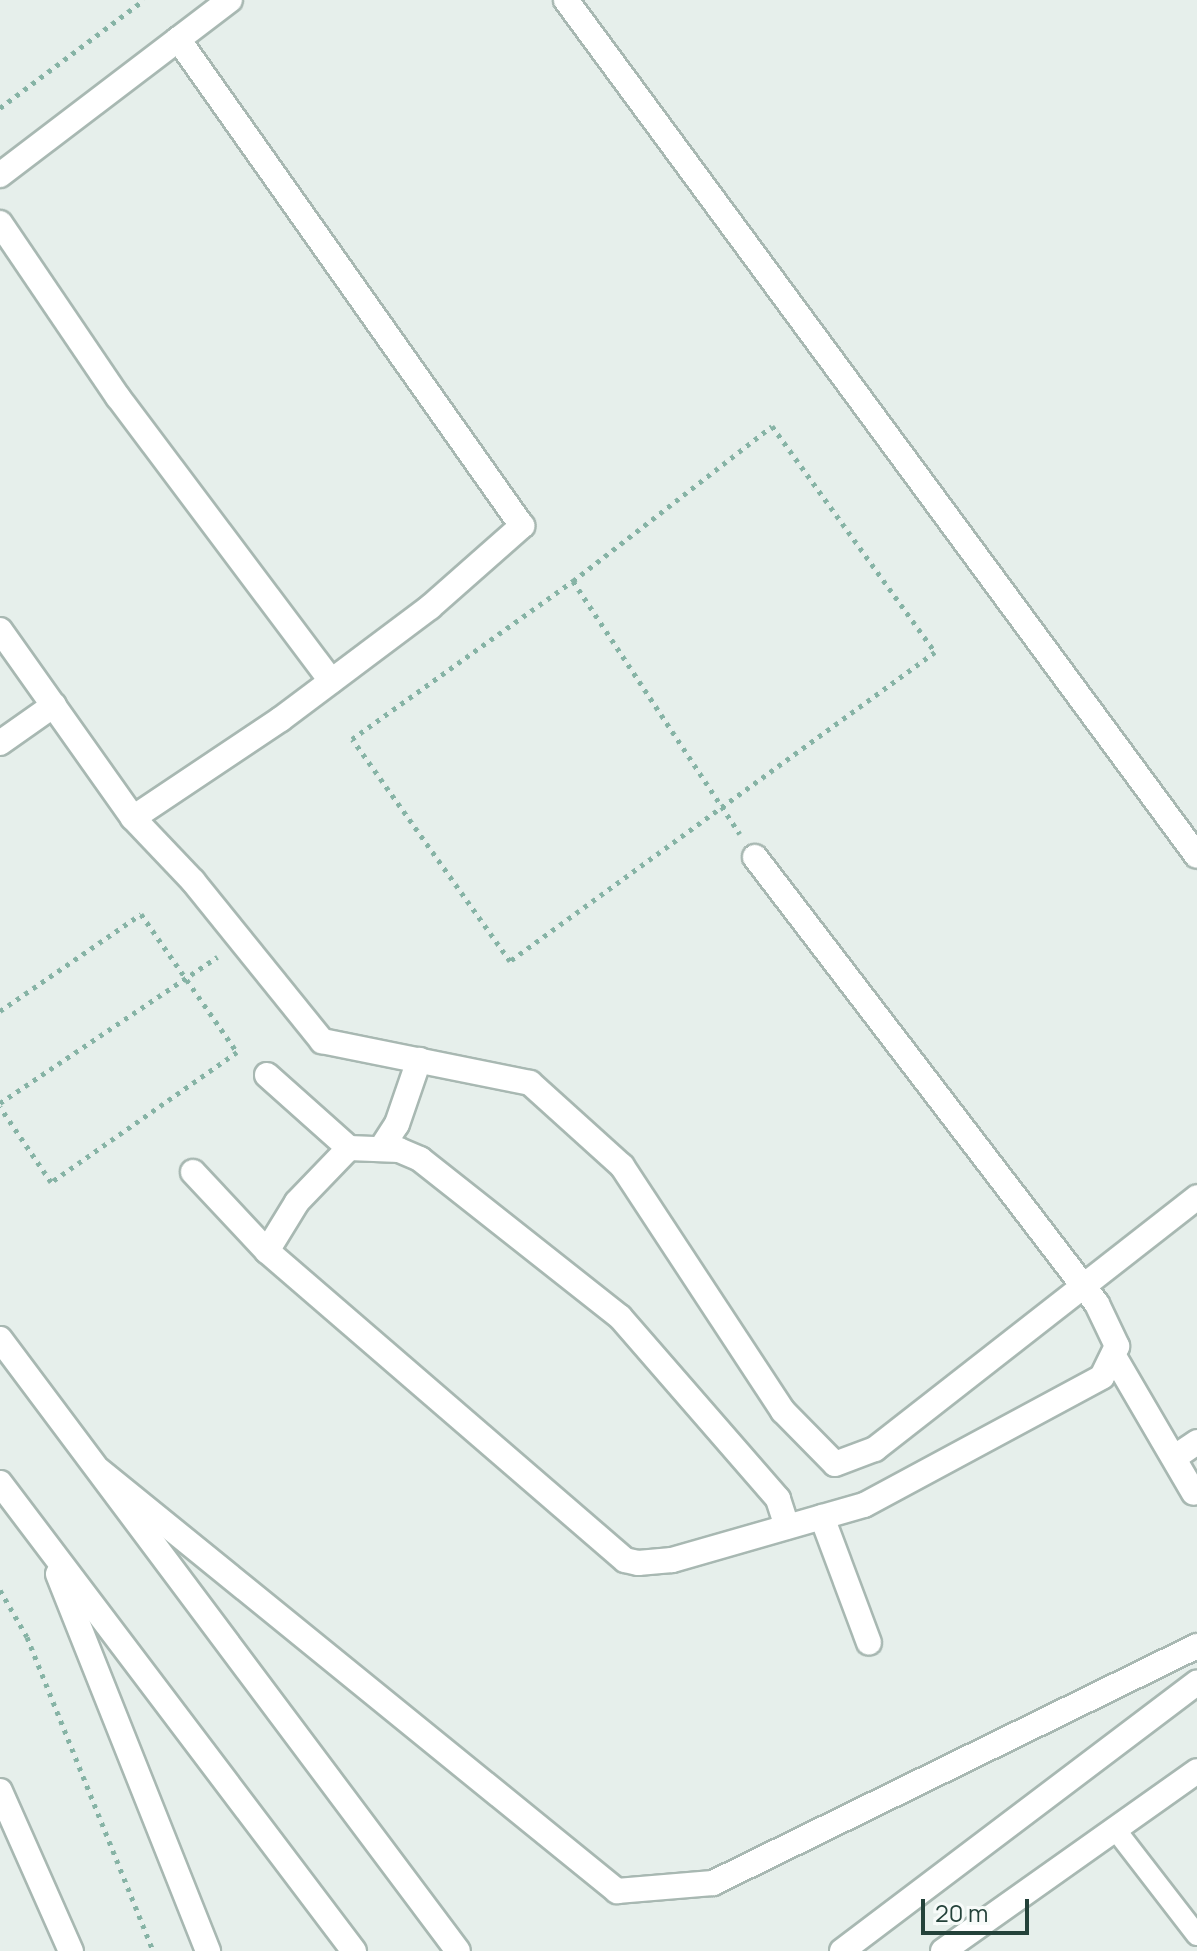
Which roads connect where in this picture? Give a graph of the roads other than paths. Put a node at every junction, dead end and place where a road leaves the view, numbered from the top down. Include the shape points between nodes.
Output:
1 (230, 0) edge
2 (566, 0) edge
3 (178, 39) junction
4 (0, 175) edge
5 (0, 223) edge
6 (0, 630) edge
7 (331, 681) junction
8 (54, 705) junction
9 (0, 743) edge
10 (133, 818) junction
11 (1197, 856) edge
12 (755, 857) dead end
13 (419, 1060) junction
14 (267, 1075) dead end
15 (382, 1147) junction
16 (349, 1148) junction
17 (193, 1172) dead end
18 (1197, 1197) edge
19 (267, 1251) junction
20 (1084, 1286) junction
21 (0, 1339) edge
22 (1115, 1358) junction
23 (1197, 1442) edge
24 (1175, 1457) junction
25 (99, 1470) junction
26 (0, 1483) edge
27 (1194, 1493) dead end
28 (822, 1517) junction
29 (787, 1527) junction
30 (45, 1543) junction
31 (869, 1643) dead end
32 (1197, 1646) edge
33 (1197, 1683) edge
34 (1197, 1771) edge
35 (0, 1791) edge
36 (1115, 1829) junction
37 (1197, 1933) edge
38 (71, 1951) edge
39 (208, 1951) edge
40 (354, 1951) edge
41 (458, 1951) edge
42 (842, 1951) edge
43 (943, 1951) edge

1 - 3 street
2 - 11 street
3 - 4 street
3 - 7 street via 522,526 430,607
5 - 7 street via 118,397
6 - 8 street
7 - 10 street
8 - 9 street
8 - 10 street
10 - 13 street via 193,881 322,1041
12 - 20 street via 880,1027
13 - 15 street via 397,1124
13 - 20 street via 530,1083 622,1166 783,1411 835,1464 875,1449
14 - 16 street
15 - 16 street
15 - 29 street via 420,1159 620,1317 778,1499
16 - 19 street via 297,1202
17 - 19 street
18 - 20 street
19 - 29 street via 625,1560 672,1560
20 - 22 street via 1115,1333
21 - 25 street
22 - 24 street
22 - 28 street via 1102,1377 1081,1389 864,1505
23 - 24 street
24 - 27 street
25 - 32 street via 617,1891 713,1883
25 - 41 street
26 - 30 street
28 - 29 street
28 - 31 street
30 - 39 street
30 - 40 street
33 - 42 street
34 - 36 street
35 - 38 street
36 - 37 lane
36 - 43 street

